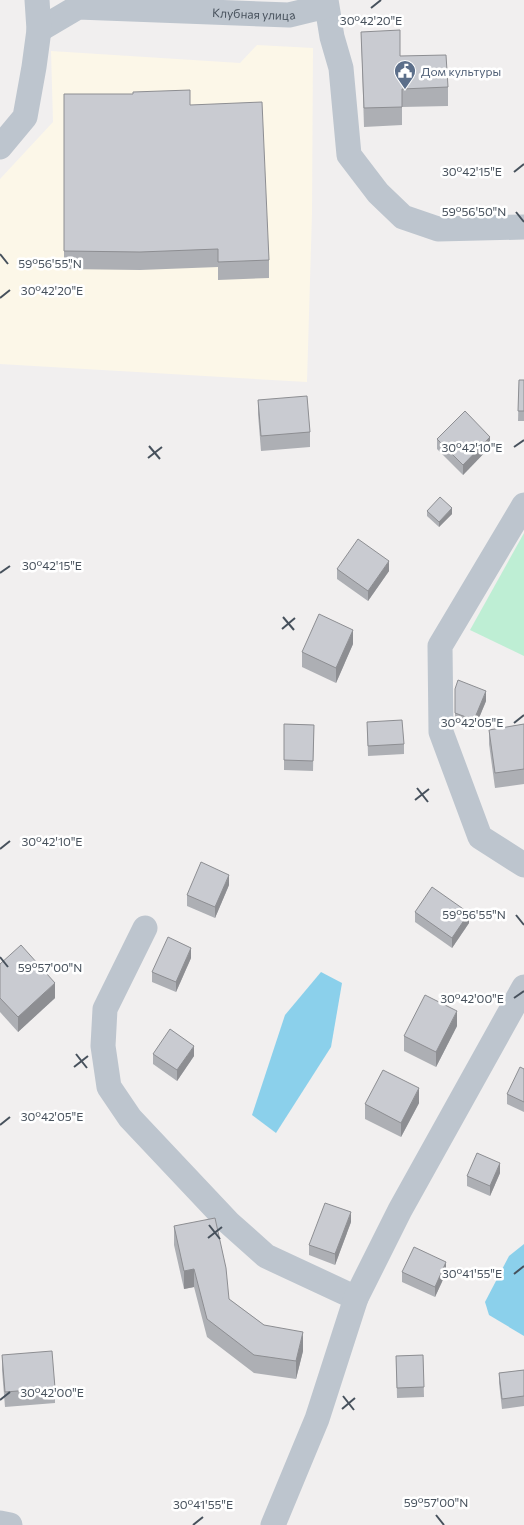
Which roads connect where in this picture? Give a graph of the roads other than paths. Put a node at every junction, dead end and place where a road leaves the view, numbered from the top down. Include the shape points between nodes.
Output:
1 (37, 0) edge
2 (326, 3) edge
3 (39, 30) junction
4 (0, 147) edge
5 (524, 226) edge
6 (524, 505) edge
7 (524, 866) edge
8 (145, 928) dead end
9 (524, 987) edge
10 (356, 1298) junction
11 (0, 1523) edge
12 (10, 1525) edge
13 (273, 1525) edge

1 - 3 street
2 - 3 street, Клубная улица via 289,14 78,7
2 - 5 street via 341,68 349,154 378,193 404,217 438,229
3 - 4 street via 25,117
6 - 7 street via 440,646 441,732 480,837
8 - 10 street via 105,1009 103,1046 109,1086 130,1118 229,1223 266,1256
9 - 10 street via 400,1210
10 - 13 street via 317,1419
11 - 12 street

